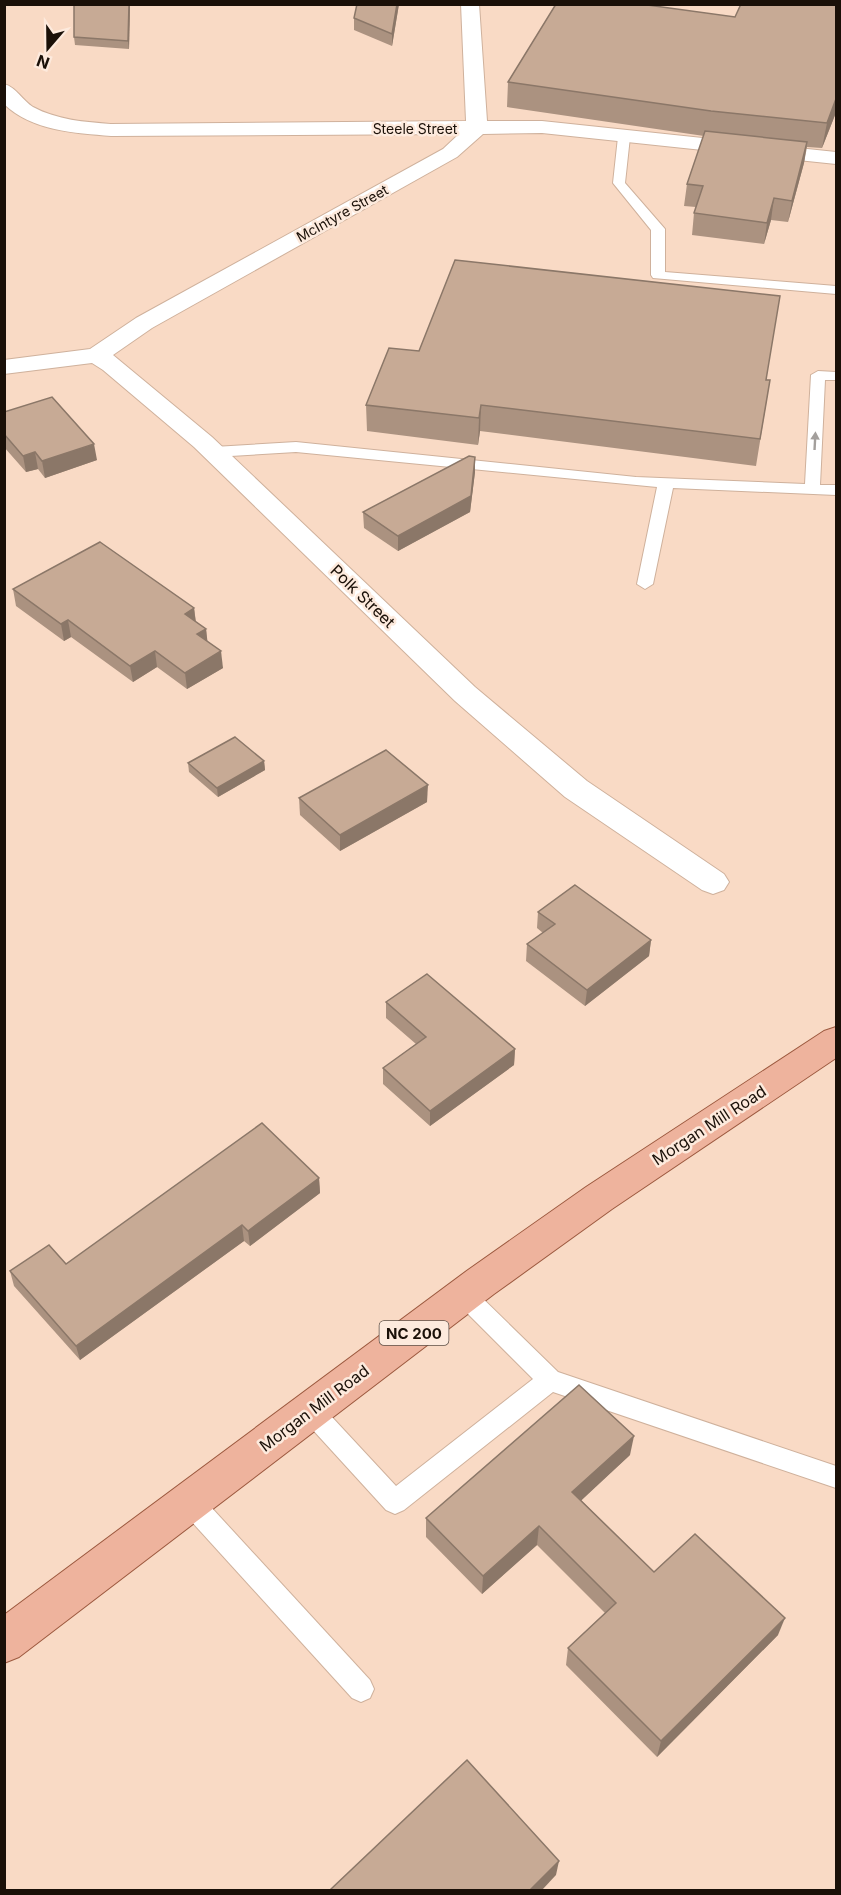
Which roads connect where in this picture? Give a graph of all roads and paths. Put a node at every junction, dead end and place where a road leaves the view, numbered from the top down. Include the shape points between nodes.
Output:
1 (470, 4) edge
2 (4, 90) edge
3 (477, 128) junction
4 (624, 137) junction
5 (837, 158) edge
6 (837, 290) edge
7 (97, 355) junction
8 (4, 367) edge
9 (837, 376) edge
10 (214, 452) junction
11 (666, 483) junction
12 (812, 489) junction
13 (837, 490) edge
14 (645, 584) dead end
15 (713, 882) dead end
16 (837, 1041) edge
17 (464, 1295) junction
18 (550, 1380) junction
19 (310, 1410) junction
20 (837, 1477) edge
21 (190, 1502) junction
22 (14, 1626) edge
23 (361, 1689) dead end

1 - 3 street
2 - 3 street, Steele Street via 32,114 65,127
3 - 4 street, Steele Street via 542,127
3 - 7 street, McIntyre Street via 450,153 144,323
4 - 5 street, Steele Street
4 - 6 lane via 619,183 658,229 658,275
7 - 8 street
7 - 10 street, Polk Street
12 -> 9 lane via 818,375
10 - 11 lane via 296,447
10 - 15 street, Polk Street via 465,694 576,789
11 - 12 lane
11 - 14 lane
12 - 13 lane
16 - 17 main road, Morgan Mill Road / NC 200 via 599,1198
17 - 18 lane
17 - 19 main road, Morgan Mill Road / NC 200
18 - 19 lane via 395,1502
18 - 20 lane
19 - 21 main road, Morgan Mill Road / NC 200
21 - 22 main road, Morgan Mill Road / NC 200
21 - 23 lane

